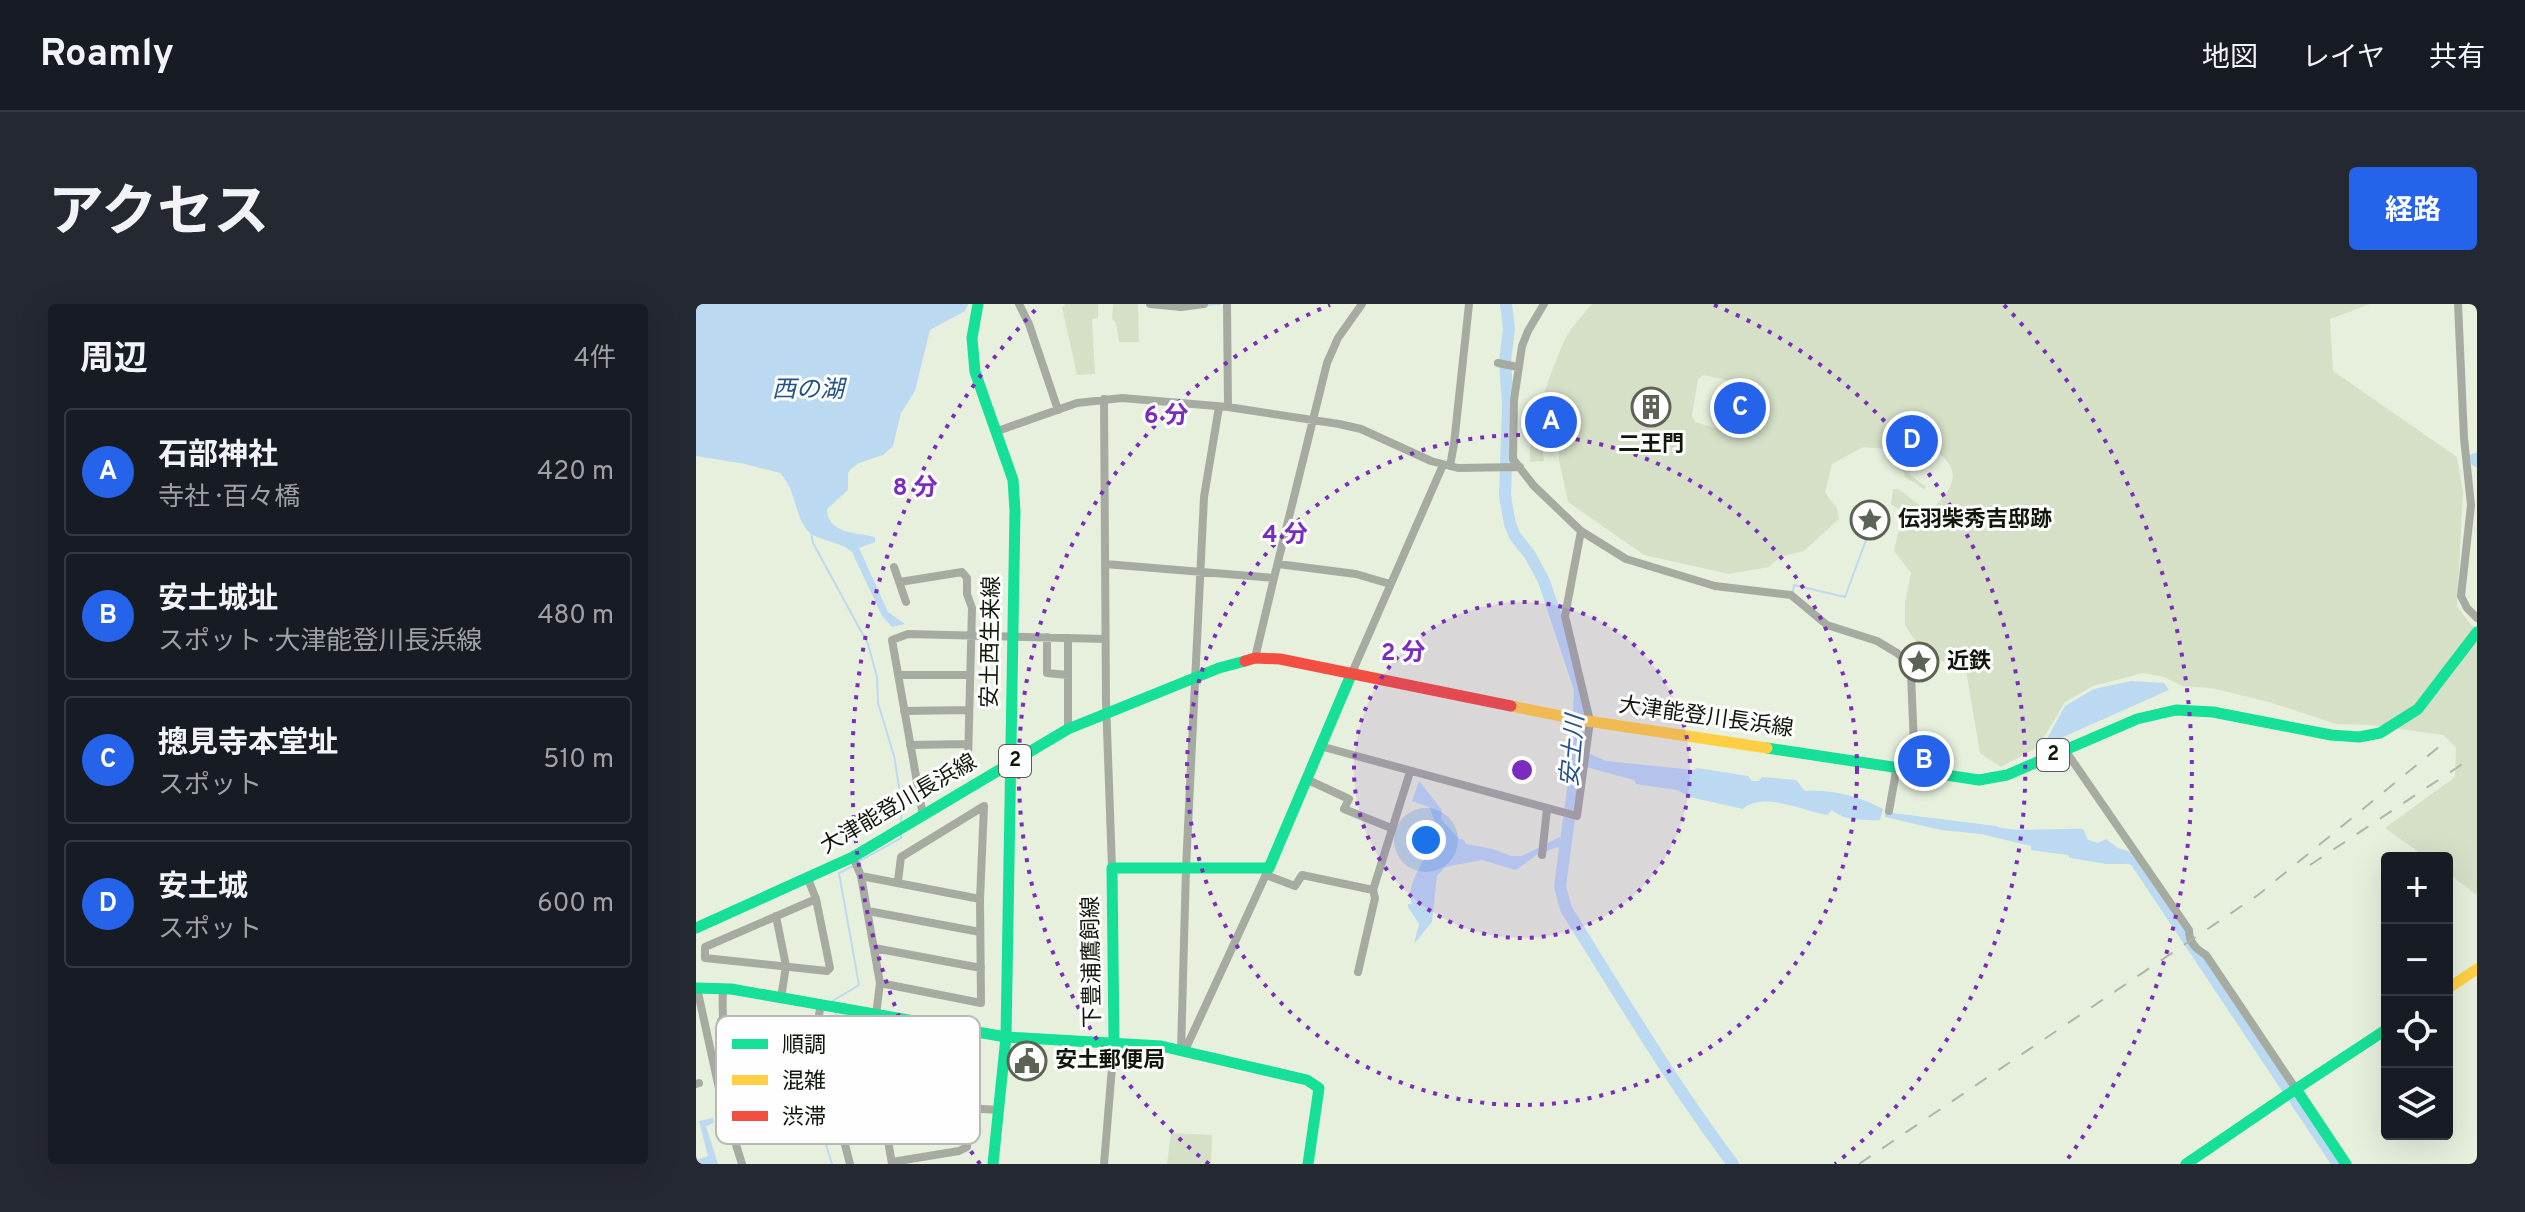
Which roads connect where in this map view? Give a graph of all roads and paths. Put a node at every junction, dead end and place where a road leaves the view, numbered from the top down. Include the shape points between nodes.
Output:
1 (978, 304) edge
2 (1019, 304) edge
3 (1150, 304) edge
4 (1204, 304) edge
5 (1227, 304) edge
6 (1362, 304) edge
7 (1469, 304) edge
8 (1544, 304) edge
9 (2458, 304) edge
10 (1498, 363) dead end
11 (1514, 366) junction
12 (1104, 399) junction
13 (1223, 407) junction
14 (1058, 410) junction
15 (1314, 419) junction
16 (995, 432) junction
17 (1446, 466) junction
18 (1517, 468) junction
19 (1581, 531) junction
20 (1105, 564) junction
21 (1278, 564) junction
22 (894, 567) dead end
23 (1201, 572) junction
24 (1274, 578) junction
25 (900, 582) junction
26 (1390, 584) junction
27 (906, 602) dead end
28 (2477, 618) edge
29 (2477, 632) edge
30 (970, 636) junction
31 (1011, 636) junction
32 (1047, 637) junction
33 (1068, 638) junction
34 (1105, 639) junction
35 (1255, 658) junction
36 (898, 675) junction
37 (969, 675) junction
38 (1068, 675) junction
39 (1351, 675) junction
40 (1196, 677) junction
41 (969, 710) junction
42 (904, 711) junction
43 (1107, 713) junction
44 (1582, 720) junction
45 (1068, 729) junction
46 (968, 744) junction
47 (910, 745) junction
48 (1320, 746) junction
49 (2065, 750) junction
50 (1010, 764) junction
51 (1897, 766) junction
52 (1915, 768) junction
53 (1410, 772) junction
54 (1306, 779) junction
55 (919, 790) junction
56 (1547, 809) junction
57 (1889, 811) dead end
58 (923, 816) junction
59 (1391, 828) junction
60 (1542, 850) dead end
61 (853, 857) junction
62 (1112, 868) junction
63 (1186, 868) junction
64 (1267, 872) junction
65 (861, 876) junction
66 (808, 879) junction
67 (898, 881) junction
68 (1373, 890) junction
69 (816, 899) junction
70 (980, 899) junction
71 (868, 911) junction
72 (776, 916) junction
73 (696, 928) edge
74 (980, 932) junction
75 (874, 948) junction
76 (786, 966) junction
77 (981, 968) junction
78 (2477, 969) edge
79 (1358, 972) dead end
80 (880, 983) junction
81 (2453, 985) edge
82 (697, 988) edge
83 (723, 989) junction
84 (781, 998) junction
85 (821, 1005) junction
86 (699, 1012) edge
87 (877, 1015) junction
88 (721, 1016) edge
89 (819, 1016) edge
90 (883, 1016) edge
91 (980, 1033) edge
92 (2381, 1033) edge
93 (1006, 1037) junction
94 (1114, 1043) junction
95 (709, 1048) junction
96 (696, 1051) edge
97 (1181, 1052) junction
98 (716, 1073) edge
99 (2296, 1089) junction
100 (980, 1109) edge
101 (999, 1110) junction
102 (736, 1144) edge
103 (845, 1144) edge
104 (967, 1144) edge
105 (892, 1163) edge
106 (742, 1164) edge
107 (850, 1164) edge
108 (993, 1164) edge
109 (1104, 1164) edge
110 (1308, 1164) edge
111 (2186, 1164) edge
112 (2346, 1164) edge

1 - 16 main road, 安土西生来線 via 971,344 974,369
2 - 14 street
3 - 4 street
5 - 13 street
6 - 15 street via 1327,363
7 - 17 street via 1454,444
8 - 11 street
9 - 28 street via 2471,505 2461,596
10 - 11 street
11 - 18 street via 1512,443
12 - 13 street
12 - 14 street
12 - 20 street
13 - 15 street
13 - 23 street via 1204,497
14 - 16 street
15 - 17 street via 1361,429
15 - 21 street
16 - 31 main road, 安土西生来線 via 1014,486
17 - 18 street
17 - 26 street
18 - 19 street
19 - 44 street via 1565,616
19 - 52 street via 1633,562 1723,587 1791,595 1827,625 1888,646 1905,660 1911,675
20 - 23 street
20 - 34 street
21 - 24 street
21 - 26 street
22 - 25 street
23 - 24 street
23 - 40 street
24 - 35 street
25 - 27 street
25 - 30 street via 962,572 972,608
26 - 39 street
29 - 49 main road, 大津能登川長浜線 / 2 via 2418,709 2380,733 2331,735 2176,710 2137,719
30 - 31 street
30 - 36 street via 899,635 892,640
30 - 37 street
31 - 32 street
31 - 50 main road, 安土西生来線
32 - 33 street
32 - 38 street via 1047,673
33 - 34 street
33 - 38 street
34 - 43 street
35 - 39 main road, 大津能登川長浜線 / 2
35 - 40 main road, 大津能登川長浜線 / 2
36 - 37 street
36 - 42 street
37 - 41 street
38 - 45 street
39 - 44 main road, 大津能登川長浜線 / 2
39 - 48 main road
40 - 43 main road, 大津能登川長浜線 / 2
40 - 63 street
41 - 42 street
41 - 46 street
42 - 47 street
43 - 45 main road, 大津能登川長浜線 / 2
43 - 62 street
44 - 51 main road, 大津能登川長浜線 / 2
44 - 56 street via 1587,747 1577,816
45 - 50 main road, 大津能登川長浜線 / 2
46 - 47 street
46 - 55 street via 968,761
47 - 55 street
48 - 53 street
48 - 54 main road
49 - 52 main road, 大津能登川長浜線 / 2 via 1988,779
49 - 99 street
50 - 58 main road, 大津能登川長浜線 / 2
50 - 93 main road, 安土西生来線
51 - 52 main road, 大津能登川長浜線 / 2
51 - 57 street
53 - 56 street
53 - 59 street
54 - 59 street via 1349,799 1344,809
54 - 64 main road
55 - 58 street
56 - 60 street
58 - 61 main road, 大津能登川長浜線 / 2
59 - 68 street
61 - 65 street
61 - 66 main road, 大津能登川長浜線 / 2
62 - 63 main road, 下豊浦鷹飼線
62 - 94 main road, 下豊浦鷹飼線
63 - 64 main road, 下豊浦鷹飼線
63 - 97 street
64 - 68 street via 1295,886 1302,875
64 - 97 street
65 - 67 street
65 - 71 street
66 - 69 street
66 - 73 main road, 大津能登川長浜線 / 2
67 - 70 street
67 - 70 street via 901,857 984,806
68 - 79 street
69 - 72 street
69 - 76 street via 830,968
70 - 74 street
71 - 74 street
71 - 75 street
72 - 76 street
72 - 76 street via 705,947 705,958
74 - 77 street
75 - 77 street
75 - 80 street
76 - 84 street
77 - 80 street via 981,1003
78 - 81 main road
80 - 87 street
82 - 83 main road
82 - 86 street
83 - 84 main road
83 - 88 street
84 - 85 main road
85 - 87 main road
85 - 89 street
86 - 95 street
87 - 90 main road
91 - 93 main road
92 - 99 main road
93 - 94 main road, 下豊浦鷹飼線
93 - 101 main road
94 - 97 main road
94 - 109 street
95 - 96 street
95 - 98 street
97 - 110 main road via 1297,1077 1319,1088
99 - 111 main road
99 - 112 main road
100 - 101 street
101 - 108 main road
102 - 106 street
103 - 107 street
104 - 105 street via 959,1151

